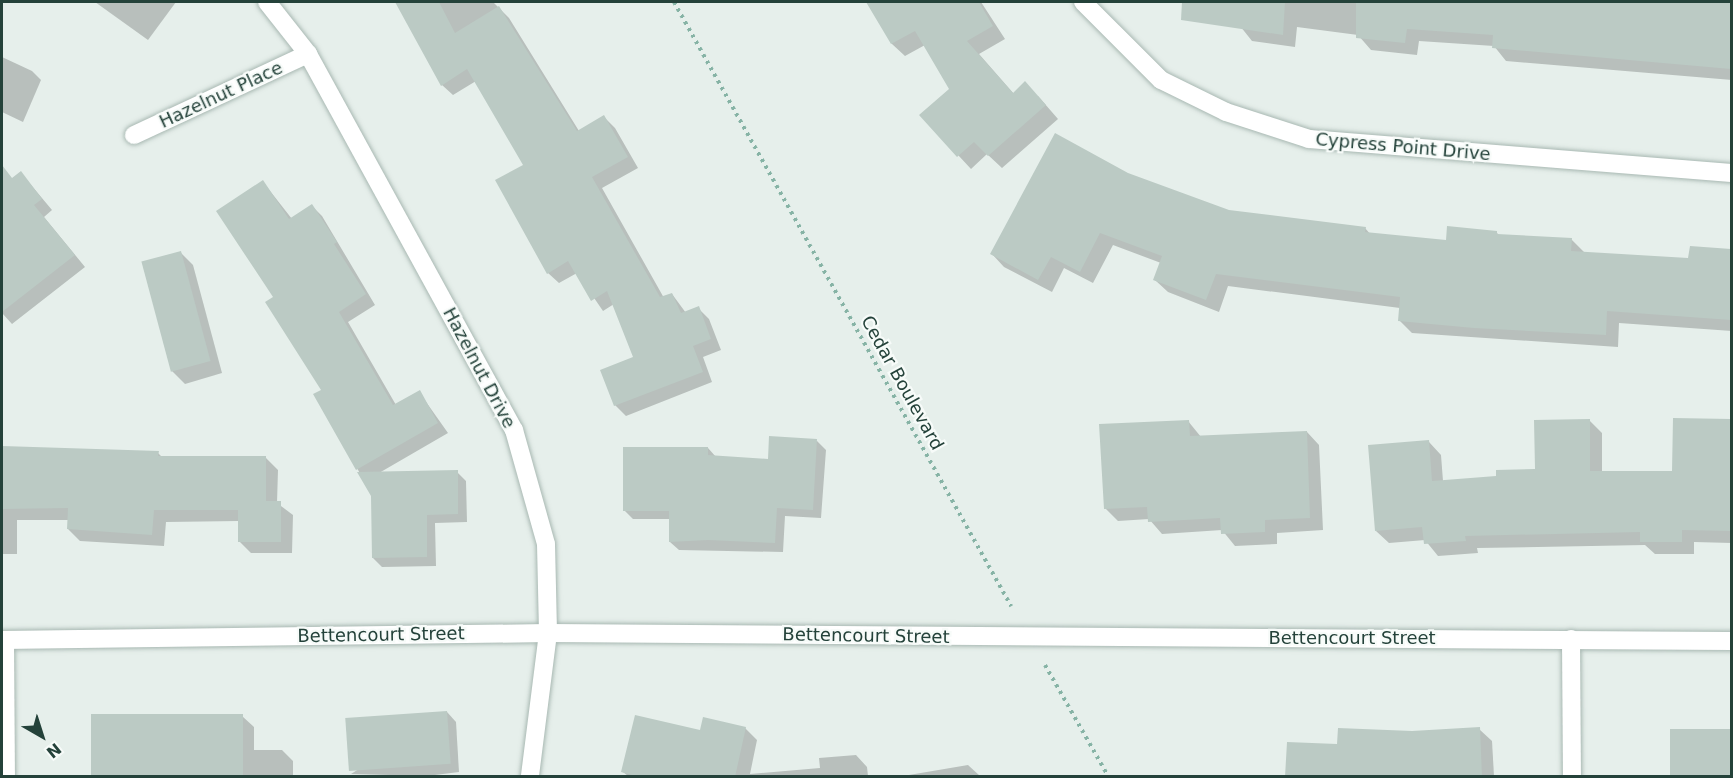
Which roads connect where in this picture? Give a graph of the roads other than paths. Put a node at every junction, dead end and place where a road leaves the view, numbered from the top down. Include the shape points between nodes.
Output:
1 (267, 2) edge
2 (1083, 2) edge
3 (308, 54) junction
4 (134, 135) dead end
5 (1731, 173) edge
6 (548, 633) junction
7 (1571, 639) junction
8 (3, 640) edge
9 (1731, 641) edge
10 (6, 777) edge
11 (530, 777) edge
12 (1572, 777) edge

1 - 3 street, Hazelnut Drive
2 - 5 street, Cypress Point Drive via 1161,80 1226,112 1308,139
3 - 4 street, Hazelnut Place
3 - 6 street, Hazelnut Drive via 514,430 546,544
6 - 7 street, Bettencourt Street
6 - 8 street, Bettencourt Street
6 - 11 street, Hazelnut Drive
7 - 9 street, Bettencourt Street
7 - 12 street
8 - 10 street

